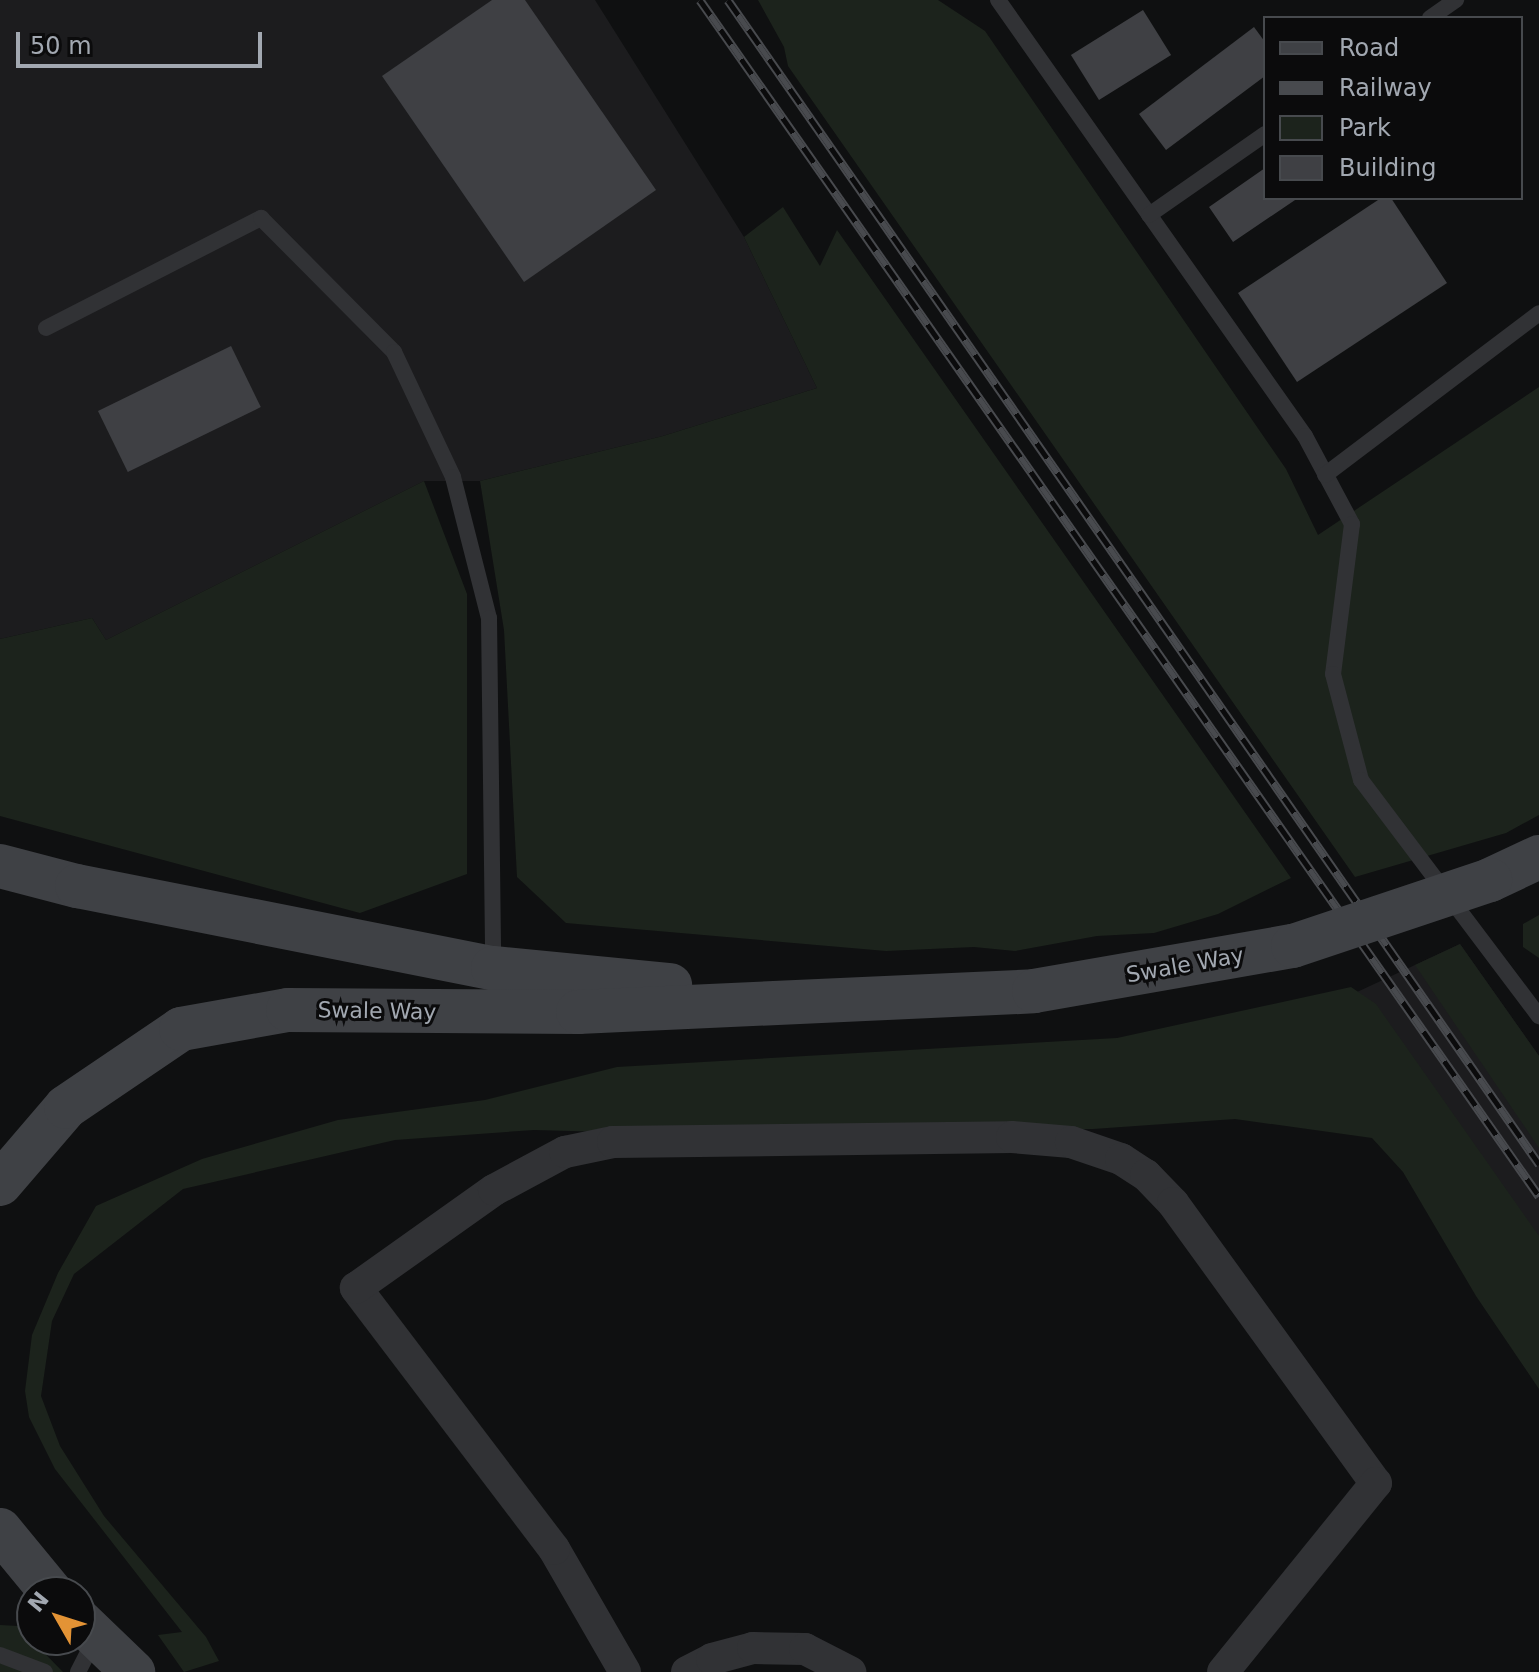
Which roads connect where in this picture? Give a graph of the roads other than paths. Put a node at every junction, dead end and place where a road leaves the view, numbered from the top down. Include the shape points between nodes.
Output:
1 (998, 0) edge
2 (1456, 0) edge
3 (1433, 16) edge
4 (1263, 135) edge
5 (1149, 215) junction
6 (1539, 313) edge
7 (46, 328) dead end
8 (1325, 475) junction
9 (1539, 857) edge
10 (0, 866) edge
11 (495, 990) junction
12 (1539, 1016) edge
13 (0, 1184) edge
14 (0, 1530) edge
15 (0, 1557) edge
16 (29, 1576) edge
17 (37, 1576) edge
18 (96, 1650) edge
19 (0, 1655) edge
20 (45, 1672) edge
21 (133, 1672) edge
22 (625, 1672) edge
23 (687, 1672) edge
24 (850, 1672) edge
25 (1223, 1672) edge

1 - 5 lane
2 - 3 lane
4 - 5 lane
5 - 8 lane via 1305,436
6 - 8 lane
7 - 11 lane via 261,218 394,352 453,477 489,618
8 - 12 lane via 1352,524 1333,674 1361,780
9 - 11 main road, Swale Way, bridge via 1490,880 1293,946 1034,991 815,1000
10 - 11 main road, Swale Way
11 - 13 main road, Swale Way via 288,1010 181,1029 66,1107
14 - 17 main road
15 - 16 main road
18 - 21 main road
19 - 20 lane
22 - 25 street via 554,1549 356,1288 494,1190 565,1152 613,1142 1012,1137 1071,1142 1121,1159 1146,1175 1173,1203 1376,1483
23 - 24 street via 753,1648 805,1649

